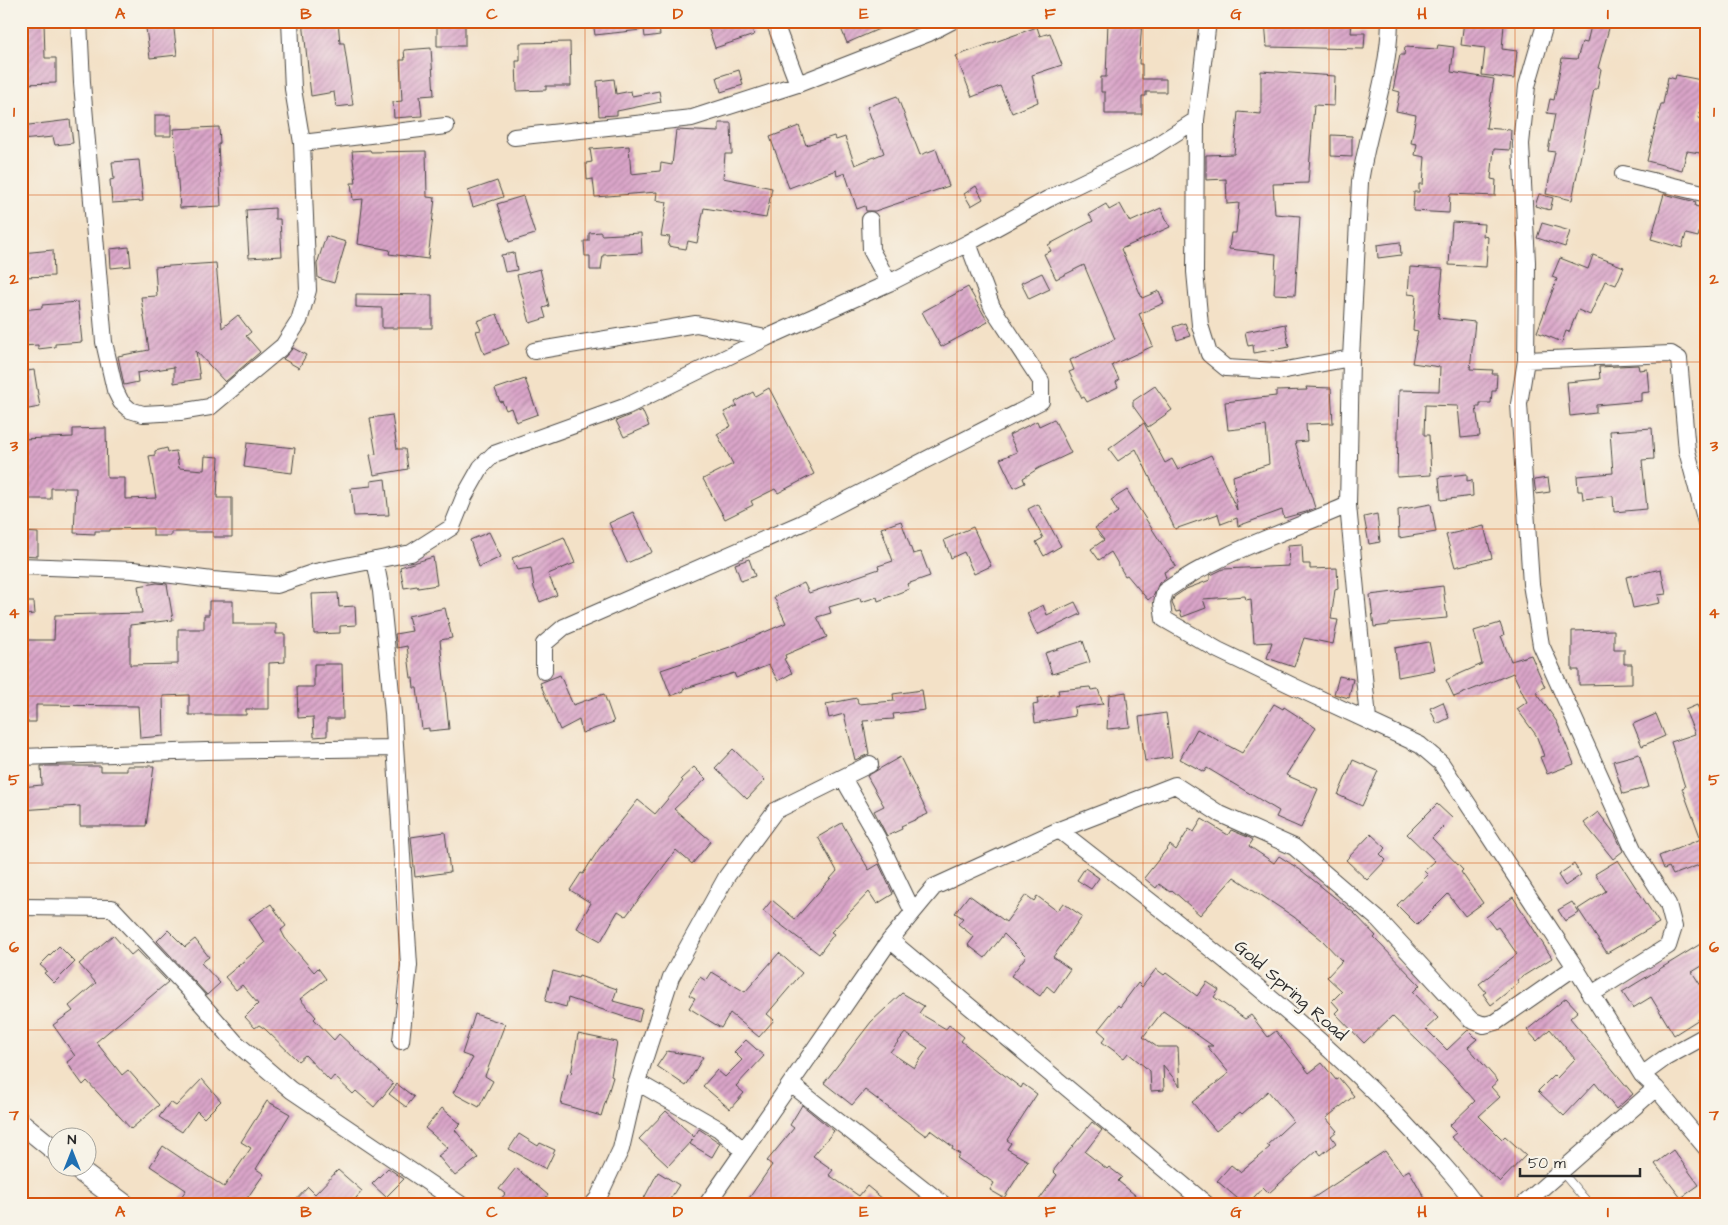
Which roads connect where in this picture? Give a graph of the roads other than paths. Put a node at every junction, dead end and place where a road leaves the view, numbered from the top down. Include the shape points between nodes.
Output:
1 (79, 21) edge
2 (290, 21) edge
3 (774, 21) edge
4 (952, 21) edge
5 (1208, 21) edge
6 (1390, 21) edge
7 (1546, 21) edge
8 (798, 84) junction
9 (1196, 120) junction
10 (446, 126) dead end
11 (514, 137) dead end
12 (302, 143) junction
13 (1622, 174) dead end
14 (1707, 194) edge
15 (870, 220) dead end
16 (968, 244) junction
17 (889, 284) junction
18 (766, 338) junction
19 (534, 351) dead end
20 (1351, 358) junction
21 (1526, 360) junction
22 (1348, 505) junction
23 (1707, 526) edge
24 (375, 560) junction
25 (21, 566) edge
26 (544, 671) dead end
27 (1368, 719) junction
28 (395, 748) junction
29 (21, 757) edge
30 (870, 764) dead end
31 (843, 778) junction
32 (1059, 830) junction
33 (21, 907) edge
34 (913, 912) junction
35 (890, 940) junction
36 (1575, 967) junction
37 (1590, 995) junction
38 (1707, 1035) edge
39 (401, 1041) dead end
40 (1642, 1075) junction
41 (637, 1082) junction
42 (791, 1084) junction
43 (1656, 1088) junction
44 (21, 1123) edge
45 (48, 1145) edge
46 (1707, 1149) edge
47 (744, 1151) junction
48 (1561, 1172) junction
49 (89, 1178) edge
50 (124, 1204) edge
51 (460, 1204) edge
52 (593, 1204) edge
53 (707, 1204) edge
54 (943, 1204) edge
55 (1206, 1204) edge
56 (1475, 1204) edge
57 (1524, 1204) edge
58 (1588, 1204) edge

1 - 12 street via 100,314 115,390 130,410 143,414 210,407 282,346 299,321 308,290
2 - 12 street via 293,89
3 - 8 street
4 - 8 street
5 - 9 street
6 - 20 street via 1387,59 1360,182
7 - 21 street via 1528,86 1520,144 1528,262
8 - 11 street via 692,118
9 - 16 street via 1149,150 1048,199
9 - 20 street via 1195,272 1200,325 1210,354 1226,368 1280,371
10 - 12 street
13 - 14 street
15 - 17 street via 871,250
16 - 17 street
16 - 26 street via 992,307 1041,381 1041,401 802,523 564,627 544,644
17 - 18 street
18 - 19 street via 696,324
18 - 24 street via 627,406 494,454 481,466 452,527 411,553
20 - 22 street
21 - 23 street via 1671,354 1679,359 1687,451
21 - 37 street via 1520,414 1531,584 1541,645 1633,849 1668,904 1674,927 1668,946
22 - 27 street
22 - 27 street via 1184,577 1165,591 1162,603 1164,619 1179,628 1295,687
24 - 25 street via 315,572 278,585 133,570
24 - 28 street
27 - 36 street via 1420,745 1441,763
28 - 29 street
28 - 39 street via 409,966
30 - 31 street
31 - 34 street via 877,837
31 - 41 street via 775,811 726,876 671,977
32 - 34 street via 934,887
32 - 36 street via 1175,785 1220,814 1294,847 1379,920 1471,1020 1484,1025 1496,1022
32 - 56 street, Gold Spring Road via 1245,974 1349,1066 1450,1170
33 - 51 street via 112,908 235,1042 291,1090
34 - 35 street
35 - 42 street
35 - 55 street
36 - 37 street
37 - 40 street
38 - 40 street
40 - 43 street
41 - 47 street via 719,1129
41 - 52 street via 621,1149
42 - 47 street
42 - 54 street
43 - 46 street
43 - 48 street
44 - 45 street
47 - 53 street
48 - 57 street
48 - 58 lane
49 - 50 street

